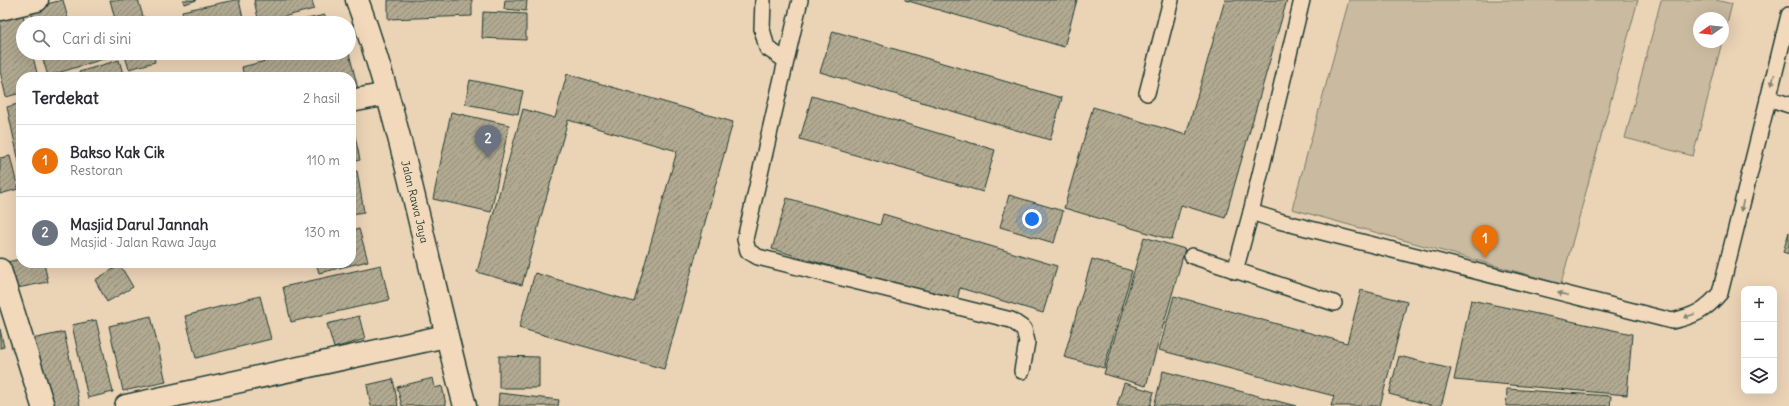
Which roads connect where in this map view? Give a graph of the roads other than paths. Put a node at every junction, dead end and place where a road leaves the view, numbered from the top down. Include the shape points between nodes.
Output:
1 (37, 0) edge
2 (357, 0) edge
3 (763, 0) edge
4 (800, 0) edge
5 (1171, 0) edge
6 (1302, 0) edge
7 (0, 9) edge
8 (1789, 14) edge
9 (785, 60) junction
10 (1147, 93) dead end
11 (387, 94) junction
12 (1768, 98) junction
13 (356, 100) edge
14 (1789, 105) edge
15 (1251, 212) junction
16 (1192, 256) dead end
17 (0, 270) edge
18 (1235, 271) junction
19 (1334, 303) dead end
20 (446, 336) junction
21 (1022, 371) dead end
22 (43, 406) edge
23 (126, 406) edge
24 (465, 406) edge

1 - 7 street
2 - 11 street, Jalan Rawa Jaya via 376,52
3 - 9 lane via 762,29 767,48
4 - 9 lane
5 - 10 lane
6 - 15 lane
8 -> 12 lane
9 - 21 lane via 745,239 748,251 758,257 1011,320 1024,329 1027,342
11 - 13 street
11 - 20 street, Jalan Rawa Jaya via 408,171
12 - 14 lane
12 -> 15 lane via 1720,293 1709,307 1690,317 1672,321
15 - 18 lane
16 - 18 lane
17 - 22 street
18 - 19 lane
20 - 23 street
20 - 24 street, Jalan Rawa Jaya

